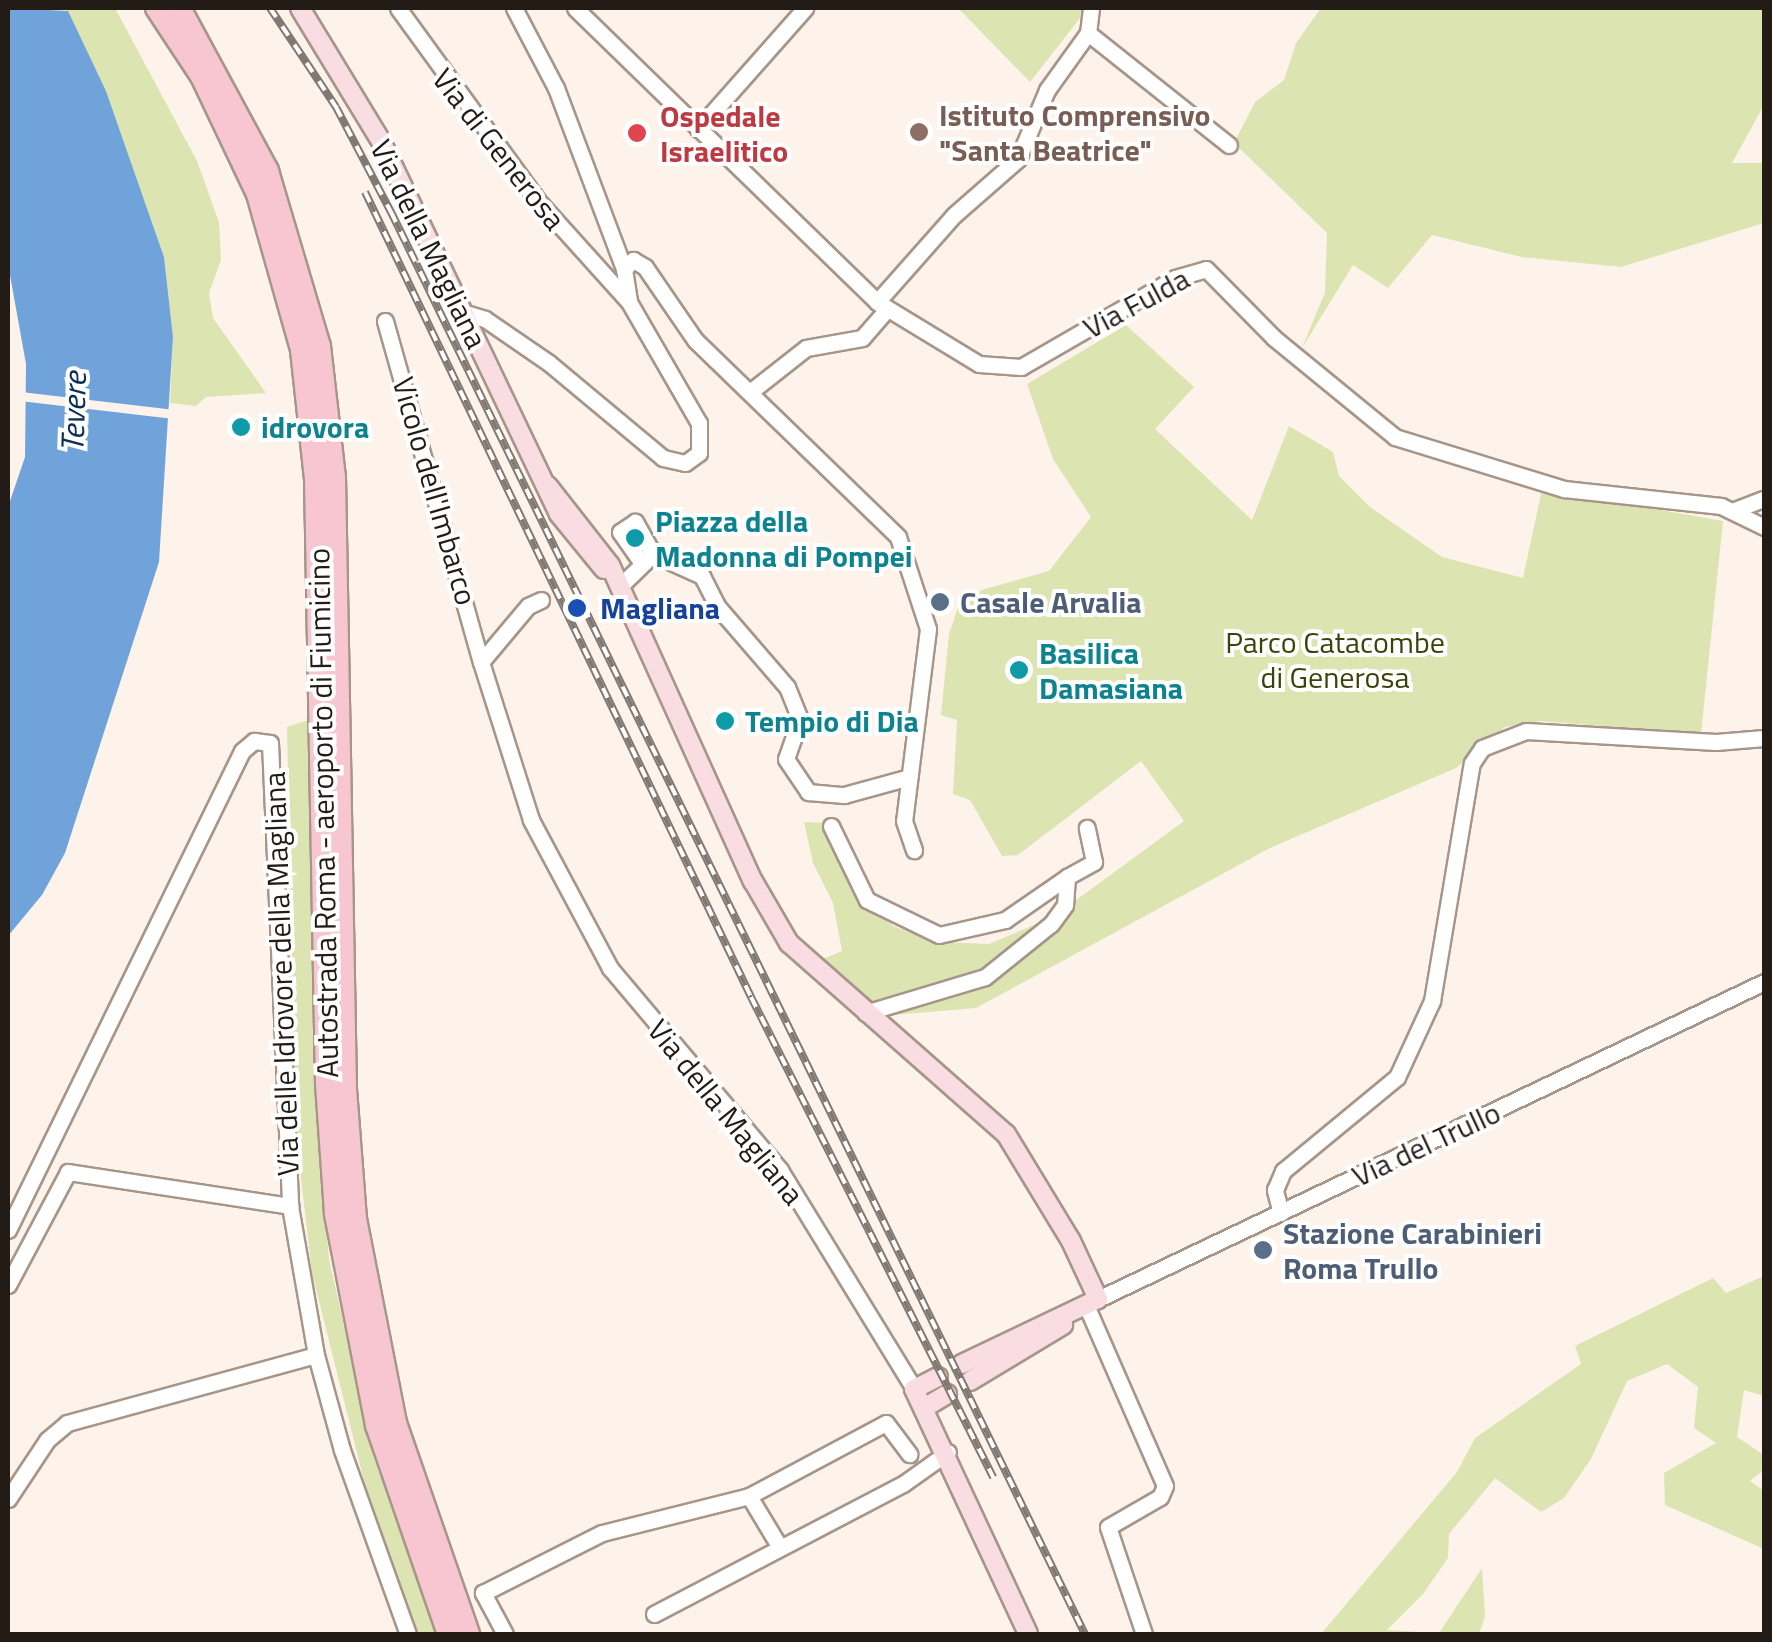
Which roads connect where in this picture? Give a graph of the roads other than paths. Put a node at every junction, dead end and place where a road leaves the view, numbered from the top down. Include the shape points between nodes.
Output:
1 (157, 8) edge
2 (179, 8) edge
3 (300, 8) edge
4 (398, 8) edge
5 (514, 8) edge
6 (575, 8) edge
7 (805, 8) edge
8 (1091, 8) edge
9 (1088, 33) junction
10 (698, 129) junction
11 (1229, 144) dead end
12 (624, 269) junction
13 (608, 285) junction
14 (629, 302) junction
15 (882, 306) junction
16 (462, 312) junction
17 (386, 320) dead end
18 (311, 348) junction
19 (750, 392) junction
20 (1764, 499) edge
21 (1732, 511) junction
22 (1764, 527) edge
23 (617, 583) junction
24 (541, 600) dead end
25 (482, 662) junction
26 (1764, 738) edge
27 (910, 777) junction
28 (831, 826) dead end
29 (1086, 828) dead end
30 (914, 850) dead end
31 (1067, 877) junction
32 (1764, 982) edge
33 (865, 1014) junction
34 (290, 1206) junction
35 (1281, 1212) junction
36 (8, 1230) edge
37 (8, 1285) edge
38 (1092, 1302) junction
39 (316, 1355) junction
40 (966, 1372) dead end
41 (914, 1389) junction
42 (924, 1408) junction
43 (948, 1452) junction
44 (909, 1454) dead end
45 (749, 1496) junction
46 (8, 1499) edge
47 (779, 1546) junction
48 (654, 1614) dead end
49 (408, 1634) edge
50 (450, 1634) edge
51 (468, 1634) edge
52 (504, 1634) edge
53 (1028, 1634) edge
54 (1144, 1634) edge

1 - 18 highway, Autostrada Roma - aeroporto di Fiumicino via 202,76 258,194
2 - 18 highway, Autostrada Roma - aeroporto di Fiumicino via 267,171
3 - 16 main road, Via della Magliana via 364,110
4 - 13 street, Via di Generosa via 421,48
5 - 12 street via 556,88
6 - 10 street, Via Fulda
7 - 10 street
8 - 9 street
9 - 11 street
9 - 15 street via 1048,90 1012,166 954,215
10 - 15 street, Via Fulda
12 - 13 street via 621,286
12 - 14 street
12 - 19 street via 632,260 645,267 696,340
13 - 14 street, Via di Generosa
14 - 16 street, Via di Generosa via 701,428 702,449 689,462 664,458 549,363 485,319
15 - 19 street via 862,338 806,348
15 - 21 street, Via Fulda via 980,364 1010,369 1175,278 1206,269 1369,422 1396,436 1564,489
16 - 23 main road, Via della Magliana via 573,535
17 - 25 street, Vicolo dell'Imbarco
18 - 50 highway, Autostrada Roma - aeroporto di Fiumicino via 328,1112 336,1214 376,1425
18 - 51 highway, Autostrada Roma - aeroporto di Fiumicino via 334,477 346,1099 355,1219 395,1424
19 - 27 street via 890,524 915,575 928,636
20 - 21 street
21 - 22 street, Via Fulda
23 - 27 street via 647,558 702,576 717,606 787,687 800,719 786,760 808,792 844,795
23 - 33 main road, Via della Magliana via 766,906 799,956
24 - 25 street
25 - 41 street, Via della Magliana via 522,800 592,938 640,1006 789,1182
26 - 35 street via 1716,742 1526,730 1482,748 1472,763 1432,1002 1397,1077 1283,1172 1274,1195
27 - 30 street via 904,829
28 - 31 street via 868,900 939,934 1005,920
29 - 31 street via 1094,862
31 - 33 street via 1065,906 1051,924 985,977
32 - 35 street, Via del Trullo
33 - 38 main road, Via della Magliana via 1013,1142
34 - 36 street, Via delle Idrovore della Magliana via 274,754 260,740 242,751
34 - 37 street via 68,1172
34 - 39 street, Via delle Idrovore della Magliana
35 - 38 street, Via del Trullo
38 - 40 main road, Via del Trullo
38 - 54 street via 1166,1486 1160,1497 1108,1527
39 - 46 street via 67,1423 46,1440
39 - 49 street, Via delle Idrovore della Magliana via 359,1507
41 - 42 main road, Via della Magliana
41 - 42 main road via 942,1386
42 - 43 main road, Via della Magliana
43 - 47 street via 903,1484
43 - 53 main road, Via della Magliana
44 - 45 street via 886,1423
45 - 47 street
45 - 52 street via 602,1533 483,1593
47 - 48 street

